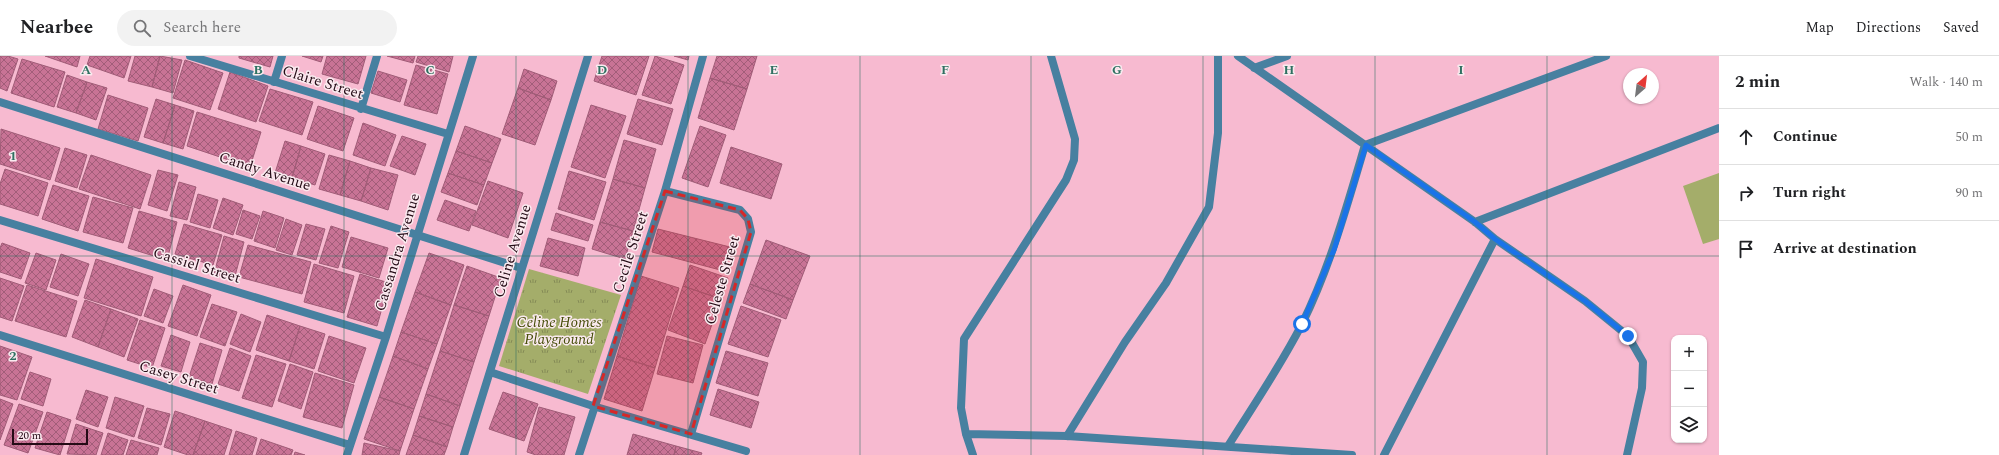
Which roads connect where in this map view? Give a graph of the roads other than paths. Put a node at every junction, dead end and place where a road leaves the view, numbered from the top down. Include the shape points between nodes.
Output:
1 (190, 56) edge
2 (282, 56) edge
3 (377, 56) edge
4 (473, 56) edge
5 (588, 56) edge
6 (703, 56) edge
7 (1051, 56) edge
8 (1218, 56) edge
9 (1238, 56) edge
10 (1287, 56) edge
11 (1606, 56) edge
12 (1254, 68) junction
13 (274, 82) junction
14 (0, 102) edge
15 (361, 109) junction
16 (1719, 128) edge
17 (448, 134) junction
18 (1366, 145) junction
19 (665, 191) junction
20 (0, 220) edge
21 (1475, 222) junction
22 (417, 234) junction
23 (1495, 239) junction
24 (522, 268) junction
25 (0, 335) edge
26 (386, 337) junction
27 (490, 372) junction
28 (593, 406) junction
29 (691, 434) junction
30 (966, 434) junction
31 (1067, 436) junction
32 (350, 445) junction
33 (1228, 446) junction
34 (746, 451) dead end
35 (347, 455) edge
36 (464, 455) edge
37 (579, 455) edge
38 (974, 455) edge
39 (1352, 455) edge
40 (1384, 455) edge
41 (1627, 455) edge

1 - 13 street, Claire Street
2 - 13 street
3 - 15 street
4 - 17 street, Cassandra Avenue
5 - 24 street, Celine Avenue
6 - 19 street, Cecile Street
7 - 30 street via 1075,139 1074,160 1066,180 964,339 961,408
8 - 31 street via 1218,133 1209,207 1166,283 1124,342
9 - 12 street
10 - 12 street
11 - 18 street
12 - 18 street
13 - 15 street, Claire Street
14 - 22 street, Candy Avenue
15 - 17 street, Claire Street
16 - 21 street
17 - 22 street, Cassandra Avenue
18 - 21 street
18 - 33 street via 1334,250 1302,324
19 - 28 street, Cecile Street
19 - 29 street, Celeste Street via 740,210 748,220 751,232
20 - 26 street, Cassiel Street
21 - 23 street
22 - 24 street, Candy Avenue
22 - 26 street, Cassandra Avenue
23 - 40 street
23 - 41 street via 1585,301 1628,336 1644,362 1642,388
24 - 27 street, Celine Avenue
25 - 32 street, Casey Street
26 - 32 street, Cassandra Avenue
27 - 28 street
27 - 36 street, Celine Avenue
28 - 29 street
28 - 37 street, Cecile Street
29 - 34 street
30 - 31 street
30 - 38 street
31 - 33 street
32 - 35 street, Cassandra Avenue
33 - 39 street

